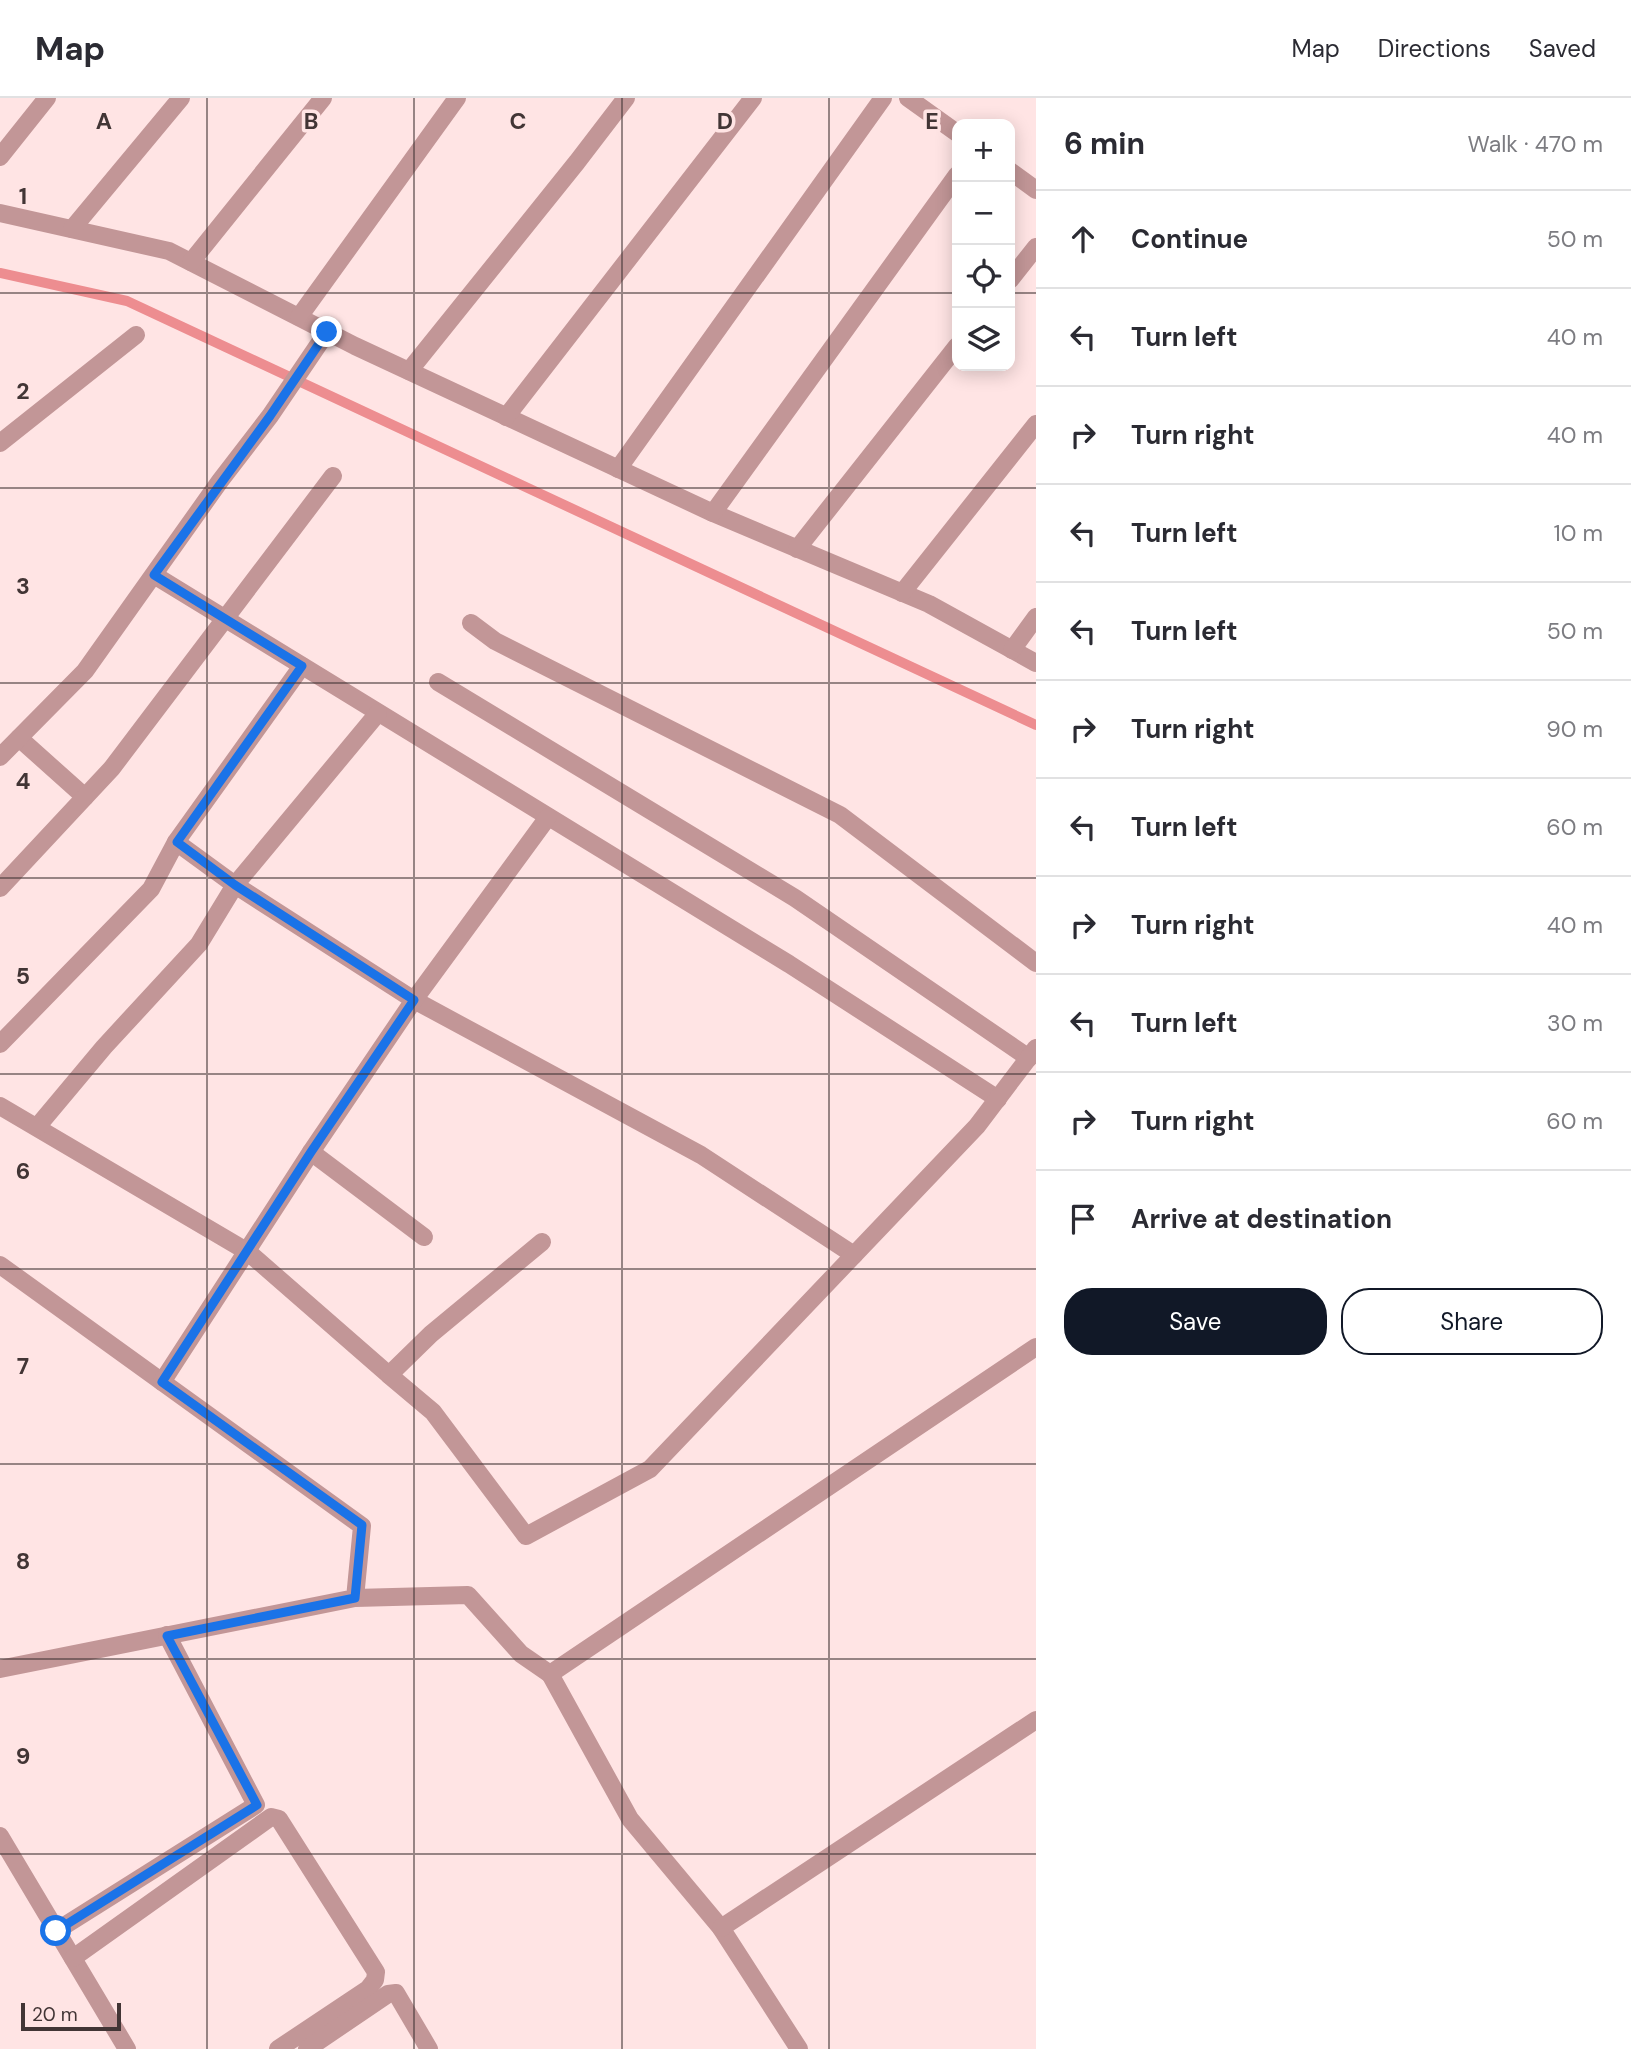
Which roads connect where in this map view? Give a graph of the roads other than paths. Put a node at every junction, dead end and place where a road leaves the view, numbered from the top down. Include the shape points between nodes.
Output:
1 (47, 98) edge
2 (181, 98) edge
3 (324, 98) edge
4 (457, 98) edge
5 (625, 98) edge
6 (753, 98) edge
7 (883, 98) edge
8 (908, 98) edge
9 (952, 129) edge
10 (0, 157) edge
11 (1015, 175) edge
12 (952, 182) edge
13 (1036, 190) edge
14 (0, 213) edge
15 (72, 229) junction
16 (1036, 247) edge
17 (191, 262) junction
18 (1015, 274) edge
19 (299, 317) junction
20 (327, 332) junction
21 (136, 335) dead end
22 (952, 352) edge
23 (408, 371) junction
24 (506, 417) junction
25 (1036, 424) edge
26 (0, 443) edge
27 (618, 469) junction
28 (333, 476) dead end
29 (713, 513) junction
30 (797, 549) junction
31 (154, 575) junction
32 (902, 593) junction
33 (1036, 617) edge
34 (225, 619) junction
35 (471, 624) dead end
36 (1012, 650) junction
37 (1036, 663) edge
38 (302, 666) junction
39 (438, 682) dead end
40 (378, 713) junction
41 (19, 738) junction
42 (0, 757) edge
43 (85, 797) junction
44 (548, 817) junction
45 (177, 842) junction
46 (235, 885) junction
47 (0, 888) edge
48 (1036, 964) edge
49 (414, 1000) junction
50 (0, 1044) edge
51 (1032, 1053) edge
52 (998, 1099) junction
53 (0, 1106) edge
54 (37, 1127) junction
55 (311, 1152) junction
56 (424, 1237) dead end
57 (542, 1242) dead end
58 (248, 1252) junction
59 (853, 1255) junction
60 (0, 1265) edge
61 (1036, 1347) edge
62 (389, 1375) junction
63 (162, 1382) junction
64 (355, 1598) junction
65 (167, 1636) junction
66 (0, 1669) edge
67 (550, 1675) junction
68 (1036, 1720) edge
69 (0, 1836) edge
70 (721, 1928) junction
71 (56, 1931) junction
72 (73, 1958) junction
73 (127, 2049) edge
74 (278, 2049) edge
75 (307, 2049) edge
76 (429, 2049) edge
77 (799, 2049) edge

1 - 10 street
2 - 15 street
3 - 17 street
4 - 19 street
5 - 23 street
6 - 24 street
7 - 27 street
8 - 9 street
11 - 13 street
12 - 29 street
14 - 15 street
15 - 17 street via 169,251
16 - 18 street
17 - 19 street
19 - 20 street
20 - 23 street
20 - 31 street
21 - 26 street
22 - 30 street
23 - 24 street
24 - 27 street
25 - 32 street
27 - 29 street
28 - 34 street
29 - 30 street
30 - 32 street
31 - 34 street
31 - 41 street via 85,671
32 - 36 street
33 - 36 street
34 - 38 street
34 - 43 street
35 - 48 street via 840,816
36 - 37 street
38 - 40 street
38 - 45 street
39 - 51 street via 795,898
40 - 44 street
40 - 46 street
41 - 42 street
41 - 43 street
43 - 47 street
44 - 49 street
44 - 52 street
45 - 46 street
45 - 50 street via 151,889
46 - 49 street
46 - 54 street via 199,944
49 - 55 street
49 - 59 street via 701,1155
51 - 52 street
52 - 59 street
53 - 54 street
54 - 58 street
55 - 56 street
55 - 58 street
57 - 62 street
58 - 62 street
58 - 63 street
59 - 62 street via 650,1469 526,1536 433,1412
60 - 63 street
61 - 67 street
63 - 64 street via 362,1525
64 - 65 street
64 - 67 street via 468,1595 521,1654
65 - 66 street
65 - 71 street via 257,1805
67 - 70 street via 630,1819
68 - 70 street
69 - 71 street
70 - 77 street
71 - 72 street
72 - 73 street
72 - 74 street via 271,1817 279,1819 376,1972 368,1989
75 - 76 street via 396,1993

